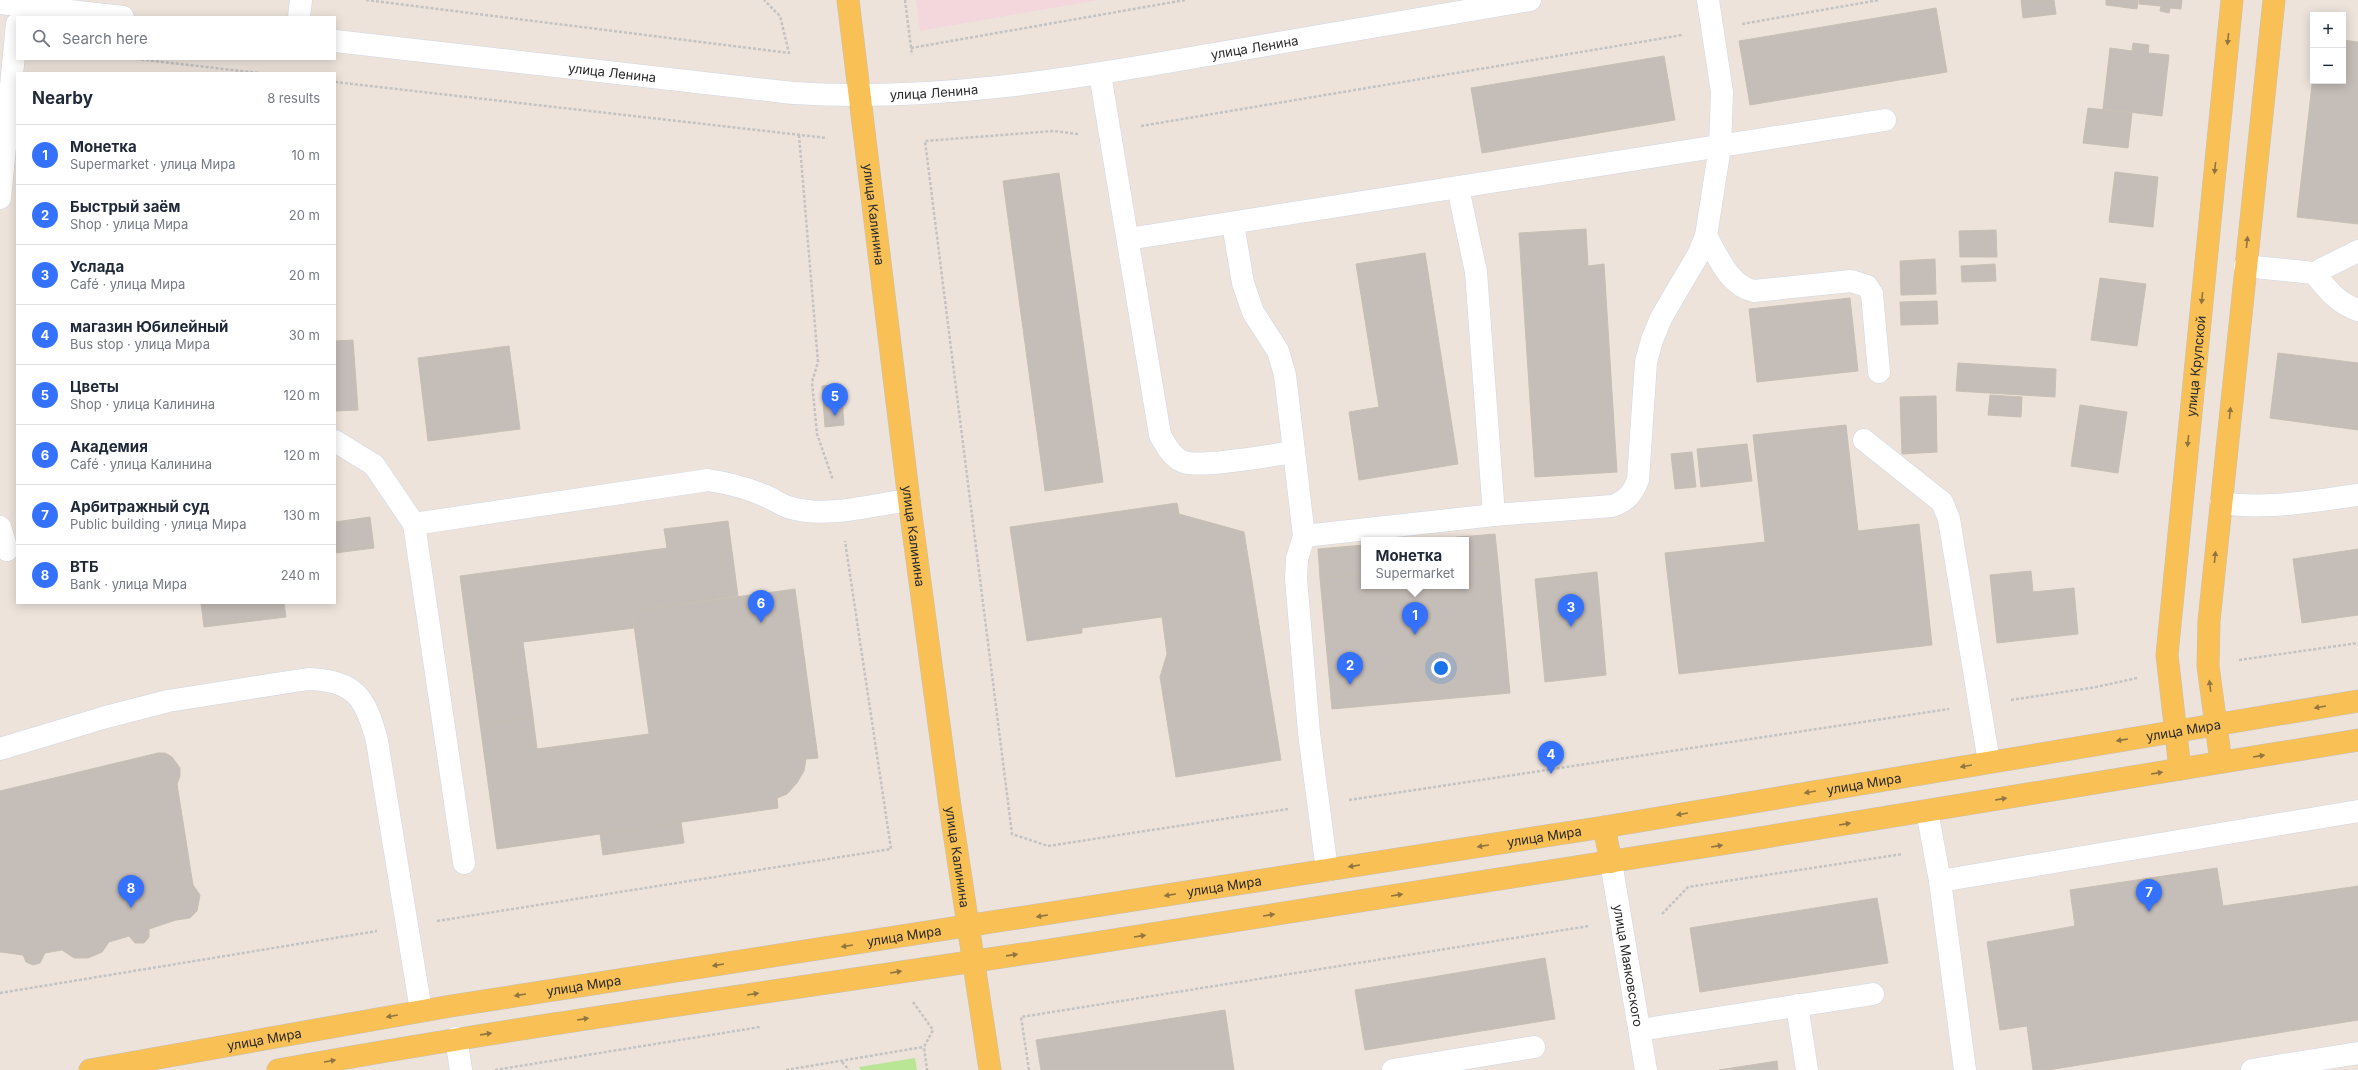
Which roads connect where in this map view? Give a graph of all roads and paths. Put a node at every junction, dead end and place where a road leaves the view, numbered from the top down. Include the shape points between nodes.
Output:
1 (301, 0) edge
2 (366, 0) edge
3 (764, 0) edge
4 (848, 0) edge
5 (905, 0) edge
6 (1185, 0) edge
7 (1530, 0) edge
8 (1708, 0) edge
9 (1880, 0) edge
10 (2232, 0) edge
11 (2274, 0) edge
12 (13, 12) edge
13 (101, 16) edge
14 (299, 16) edge
15 (1712, 30) junction
16 (336, 41) edge
17 (911, 48) junction
18 (912, 55) dead end
19 (145, 60) edge
20 (249, 72) edge
21 (1100, 74) junction
22 (336, 82) edge
23 (860, 96) junction
24 (1885, 120) dead end
25 (1110, 131) junction
26 (827, 138) dead end
27 (1720, 147) junction
28 (1458, 188) junction
29 (0, 198) edge
30 (1233, 224) junction
31 (1706, 236) junction
32 (1128, 239) junction
33 (2358, 251) edge
34 (2244, 266) junction
35 (2314, 272) junction
36 (2358, 310) edge
37 (1879, 372) dead end
38 (1864, 440) dead end
39 (336, 442) edge
40 (1294, 452) junction
41 (2358, 495) edge
42 (909, 500) junction
43 (2220, 503) junction
44 (1494, 515) junction
45 (414, 524) junction
46 (0, 527) edge
47 (1304, 536) junction
48 (7, 550) dead end
49 (2358, 643) edge
50 (2238, 660) dead end
51 (2138, 678) dead end
52 (2358, 701) edge
53 (1980, 705) junction
54 (2215, 725) junction
55 (2174, 732) junction
56 (2358, 740) edge
57 (0, 749) edge
58 (1989, 762) junction
59 (2221, 762) junction
60 (2180, 769) junction
61 (1318, 805) junction
62 (1927, 811) junction
63 (2358, 811) edge
64 (1604, 827) junction
65 (891, 849) dead end
66 (1611, 862) junction
67 (464, 863) dead end
68 (1327, 870) junction
69 (1940, 881) junction
70 (1595, 925) dead end
71 (406, 926) junction
72 (968, 927) junction
73 (973, 961) junction
74 (0, 993) edge
75 (1873, 994) dead end
76 (906, 1003) dead end
77 (1797, 1005) junction
78 (451, 1006) junction
79 (421, 1011) junction
80 (764, 1026) dead end
81 (1640, 1030) junction
82 (456, 1038) junction
83 (924, 1047) junction
84 (1534, 1047) dead end
85 (2358, 1053) edge
86 (842, 1061) junction
87 (1416, 1068) edge
88 (90, 1070) edge
89 (278, 1070) edge
90 (461, 1070) edge
91 (495, 1070) edge
92 (786, 1070) edge
93 (849, 1070) edge
94 (927, 1070) edge
95 (990, 1070) edge
96 (1029, 1070) edge
97 (1393, 1070) edge
98 (1646, 1070) edge
99 (1807, 1070) edge
100 (1966, 1070) edge
101 (2252, 1070) edge

1 - 14 street
2 - 3 path via 788,53 780,16
4 - 23 main road, улица Калинина
5 - 17 path
6 - 17 path
7 - 21 street, улица Ленина
8 - 15 street
9 - 15 path
10 -> 55 main road, улица Крупской via 2169,625 2168,673
34 -> 11 main road
12 - 13 street
12 - 29 street
15 - 25 path
15 - 27 street via 1722,92
16 - 23 street, улица Ленина via 793,93
17 - 18 path
19 - 20 path
21 - 23 street, улица Ленина via 961,92
21 - 25 street
22 - 26 path
23 - 42 main road, улица Калинина
24 - 27 street
25 - 32 street
25 - 61 path via 1083,135 1053,131 925,141 1012,834 1048,846
27 - 28 street
27 - 31 street
28 - 30 street
28 - 44 street via 1476,272
30 - 32 street
30 - 40 street via 1243,283 1254,312 1278,352 1284,375
31 - 37 street via 1734,281 1743,289 1754,291 1851,281 1868,286 1872,294
31 - 44 street via 1698,255 1661,318 1652,340 1646,362 1638,480 1633,492 1624,501 1612,506
32 - 40 street via 1160,435 1170,452 1184,462 1200,464
33 - 35 street
34 - 35 street
43 -> 34 main road
35 - 36 street via 2334,298
38 - 53 street via 1942,502 1949,519
39 - 45 street via 374,465
40 - 47 street
41 - 43 street via 2275,506 2246,507
42 - 45 street via 841,510 815,511 788,507 762,494 732,484 708,480
42 - 72 main road, улица Калинина
54 -> 43 main road via 2207,648
44 - 47 street
45 - 67 street
46 - 48 street
47 - 61 street via 1297,559 1296,578 1309,733
49 - 50 path
51 - 53 path
52 -> 54 main road, улица Мира
53 - 58 street
53 - 61 path
54 - 55 main road, улица Мира
54 - 59 main road
55 -> 58 main road, улица Мира
55 - 60 main road, улица Крупской
59 -> 56 main road
57 - 71 street via 168,701 308,679 330,680 348,686 360,698 371,718 377,741
58 -> 64 main road, улица Мира
59 - 60 main road
62 -> 60 main road
61 - 68 street
66 -> 62 main road
62 - 69 street
63 - 69 street
64 - 66 main road
64 -> 68 main road, улица Мира
65 - 71 path
73 -> 66 main road
66 - 81 street, улица Маяковского
68 -> 72 main road, улица Мира
69 - 100 street
70 - 96 path via 1021,1017
71 - 74 path
71 - 79 street
72 - 73 main road, улица Калинина
72 -> 78 main road, улица Мира
82 -> 73 main road
73 - 95 main road, улица Калинина
75 - 77 street
76 - 83 path via 914,1002 933,1030
77 - 81 street
77 - 99 street
78 - 79 main road, улица Мира
78 - 82 main road
79 -> 88 main road, улица Мира
80 - 91 path
81 - 98 street, улица Маяковского
89 -> 82 main road
82 - 90 street
83 - 86 path
83 - 94 path
84 - 87 street
85 - 101 street
86 - 92 path
86 - 93 path
87 - 97 street

